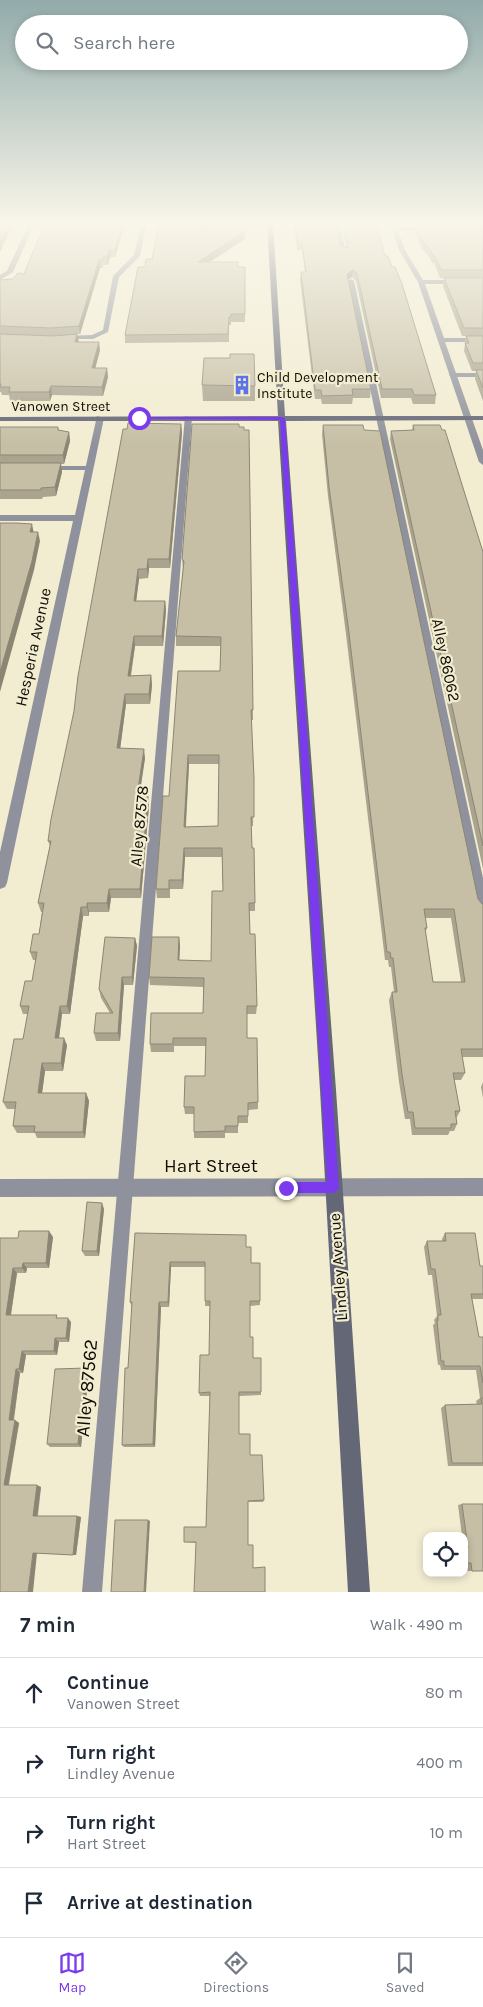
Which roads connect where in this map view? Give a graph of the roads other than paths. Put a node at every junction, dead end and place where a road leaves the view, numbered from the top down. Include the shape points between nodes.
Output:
1 (112, 297) edge
2 (275, 297) edge
3 (354, 297) edge
4 (426, 297) edge
5 (49, 338) edge
6 (441, 340) junction
7 (483, 340) edge
8 (452, 375) junction
9 (483, 375) edge
10 (100, 418) junction
11 (188, 418) junction
12 (282, 418) junction
13 (380, 418) junction
14 (468, 418) junction
15 (483, 418) edge
16 (0, 419) edge
17 (483, 462) edge
18 (36, 468) edge
19 (88, 468) junction
20 (0, 518) edge
21 (77, 518) junction
22 (0, 883) edge
23 (483, 907) edge
24 (483, 1186) edge
25 (0, 1188) edge
26 (125, 1188) junction
27 (333, 1188) junction
28 (92, 1592) edge
29 (359, 1592) edge

1 - 5 street via 108,328 101,335
2 - 12 main road, Lindley Avenue
3 - 13 lane, Alley 86062
4 - 6 street
6 - 7 street
6 - 8 street
8 - 9 lane
8 - 14 street
10 - 11 main road, Vanowen Street
10 - 16 main road, Vanowen Street
10 - 19 street, Hesperia Avenue
11 - 12 main road, Vanowen Street
11 - 26 lane, Alley 87578
12 - 13 main road, Vanowen Street
12 - 27 main road, Lindley Avenue
13 - 14 main road, Vanowen Street
13 - 23 lane, Alley 86062
14 - 15 main road, Vanowen Street
14 - 17 street
18 - 19 lane
19 - 21 street, Hesperia Avenue
20 - 21 street
21 - 22 street, Hesperia Avenue
24 - 27 street, Hart Street
25 - 26 street, Hart Street
26 - 27 street, Hart Street
26 - 28 lane, Alley 87562
27 - 29 main road, Lindley Avenue

